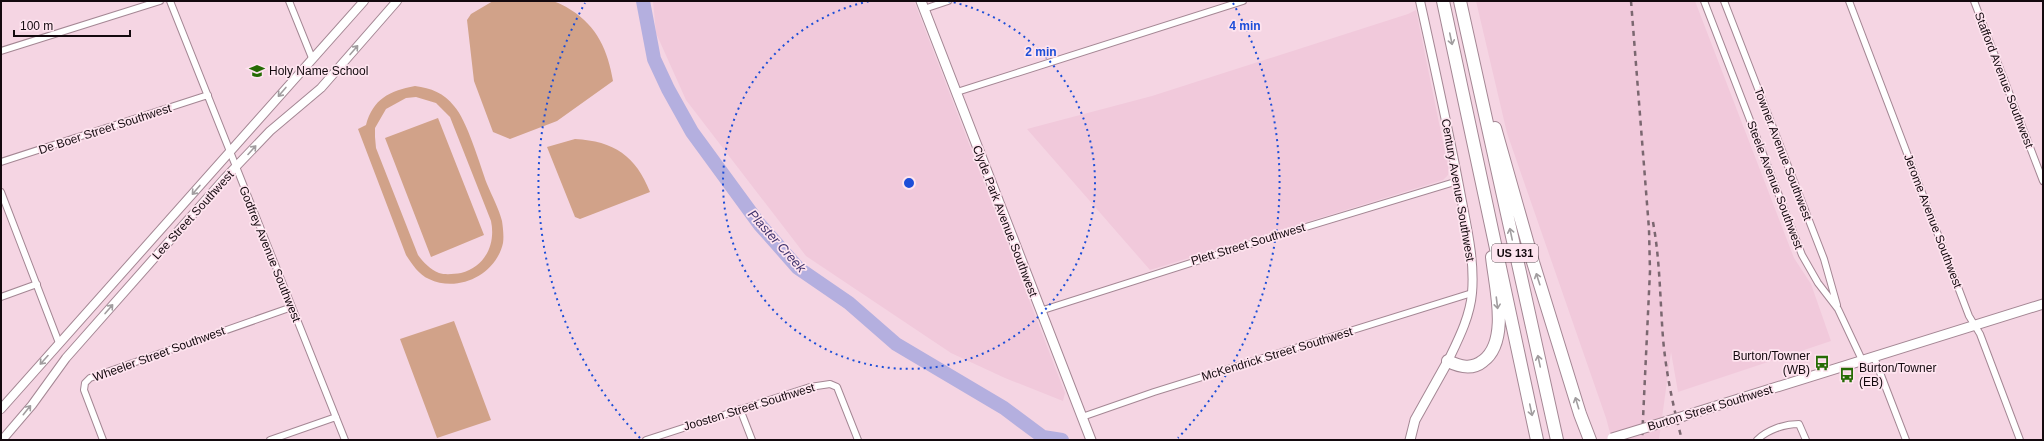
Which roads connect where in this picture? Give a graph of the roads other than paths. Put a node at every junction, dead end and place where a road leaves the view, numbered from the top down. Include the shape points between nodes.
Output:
1 (160, 1) edge
2 (170, 1) edge
3 (289, 1) edge
4 (364, 1) edge
5 (397, 1) edge
6 (948, 1) edge
7 (1243, 1) edge
8 (1420, 1) edge
9 (1443, 1) edge
10 (1460, 1) edge
11 (1704, 1) edge
12 (1724, 1) edge
13 (1849, 1) edge
14 (1974, 1) edge
15 (923, 5) edge
16 (1, 52) edge
17 (312, 58) junction
18 (1474, 66) junction
19 (957, 92) junction
20 (208, 95) junction
21 (230, 151) junction
22 (1, 162) edge
23 (236, 167) junction
24 (1458, 181) junction
25 (2043, 181) edge
26 (1, 192) edge
27 (1485, 194) junction
28 (37, 284) junction
29 (1472, 293) junction
30 (1, 297) edge
31 (2043, 304) edge
32 (292, 307) junction
33 (1838, 309) junction
34 (1040, 311) junction
35 (1976, 325) junction
36 (59, 343) junction
37 (1874, 357) junction
38 (1862, 360) junction
39 (1448, 361) junction
40 (1, 409) edge
41 (740, 409) junction
42 (336, 417) junction
43 (1082, 417) junction
44 (1610, 439) edge
45 (2, 440) edge
46 (104, 440) edge
47 (270, 440) edge
48 (345, 440) edge
49 (646, 440) edge
50 (752, 440) edge
51 (858, 440) edge
52 (1091, 440) edge
53 (1410, 440) edge
54 (1538, 440) edge
55 (1557, 440) edge
56 (1590, 440) edge
57 (1757, 440) edge
58 (1806, 440) edge
59 (1906, 440) edge
60 (2020, 440) edge

1 - 16 street
2 - 20 street, Godfrey Avenue Southwest
3 - 17 street
4 - 17 street, Lee Street Southwest
23 -> 5 street, Lee Street Southwest via 280,122 321,88
6 - 15 street
7 - 19 street
8 - 24 street, Century Avenue Southwest
9 -> 27 highway, US 131
10 - 18 highway, US 131
11 - 33 street, Steele Avenue Southwest via 1802,255 1818,283
12 - 33 street, Towner Avenue Southwest via 1824,259
13 - 35 street, Jerome Avenue Southwest via 1969,316
14 - 25 street, Stafford Avenue Southwest
15 - 19 main road, Clyde Park Avenue Southwest
17 -> 21 street, Lee Street Southwest
55 -> 18 highway, US 131
56 -> 18 highway
19 - 34 main road, Clyde Park Avenue Southwest
20 - 21 street, Godfrey Avenue Southwest
20 - 22 street, De Boer Street Southwest
21 - 23 street, Godfrey Avenue Southwest
21 -> 36 street, Lee Street Southwest
23 - 32 street, Godfrey Avenue Southwest
45 -> 23 street, Lee Street Southwest via 32,405 66,358
24 - 29 street, Century Avenue Southwest via 1470,250
24 - 34 street, Plett Street Southwest via 1255,242
26 - 28 street
27 -> 39 highway via 1498,307 1497,336 1488,356 1476,365 1459,366
27 -> 54 highway, US 131
28 - 30 street
28 - 36 street
29 - 39 street, Century Avenue Southwest via 1462,331
29 - 43 street, McKendrick Street Southwest via 1154,392
31 - 35 main road, Burton Street Southwest
32 - 42 street, Godfrey Avenue Southwest
32 - 46 street, Wheeler Street Southwest via 90,378 85,382 84,390
33 - 38 street, Steele Avenue Southwest
34 - 43 main road, Clyde Park Avenue Southwest
35 - 37 main road, Burton Street Southwest
35 - 60 street, Jerome Avenue Southwest
36 -> 40 street, Lee Street Southwest
37 - 38 main road, Burton Street Southwest
37 - 59 street
38 - 44 main road, Burton Street Southwest, bridge
39 - 53 main road, Century Avenue Southwest via 1415,420
41 - 49 street, Joosten Street Southwest
41 - 50 street
41 - 51 street, Joosten Street Southwest via 810,387 830,384 837,387
42 - 47 street
42 - 48 street, Godfrey Avenue Southwest
43 - 52 main road, Clyde Park Avenue Southwest
57 - 58 street via 1763,434 1791,424 1799,424

